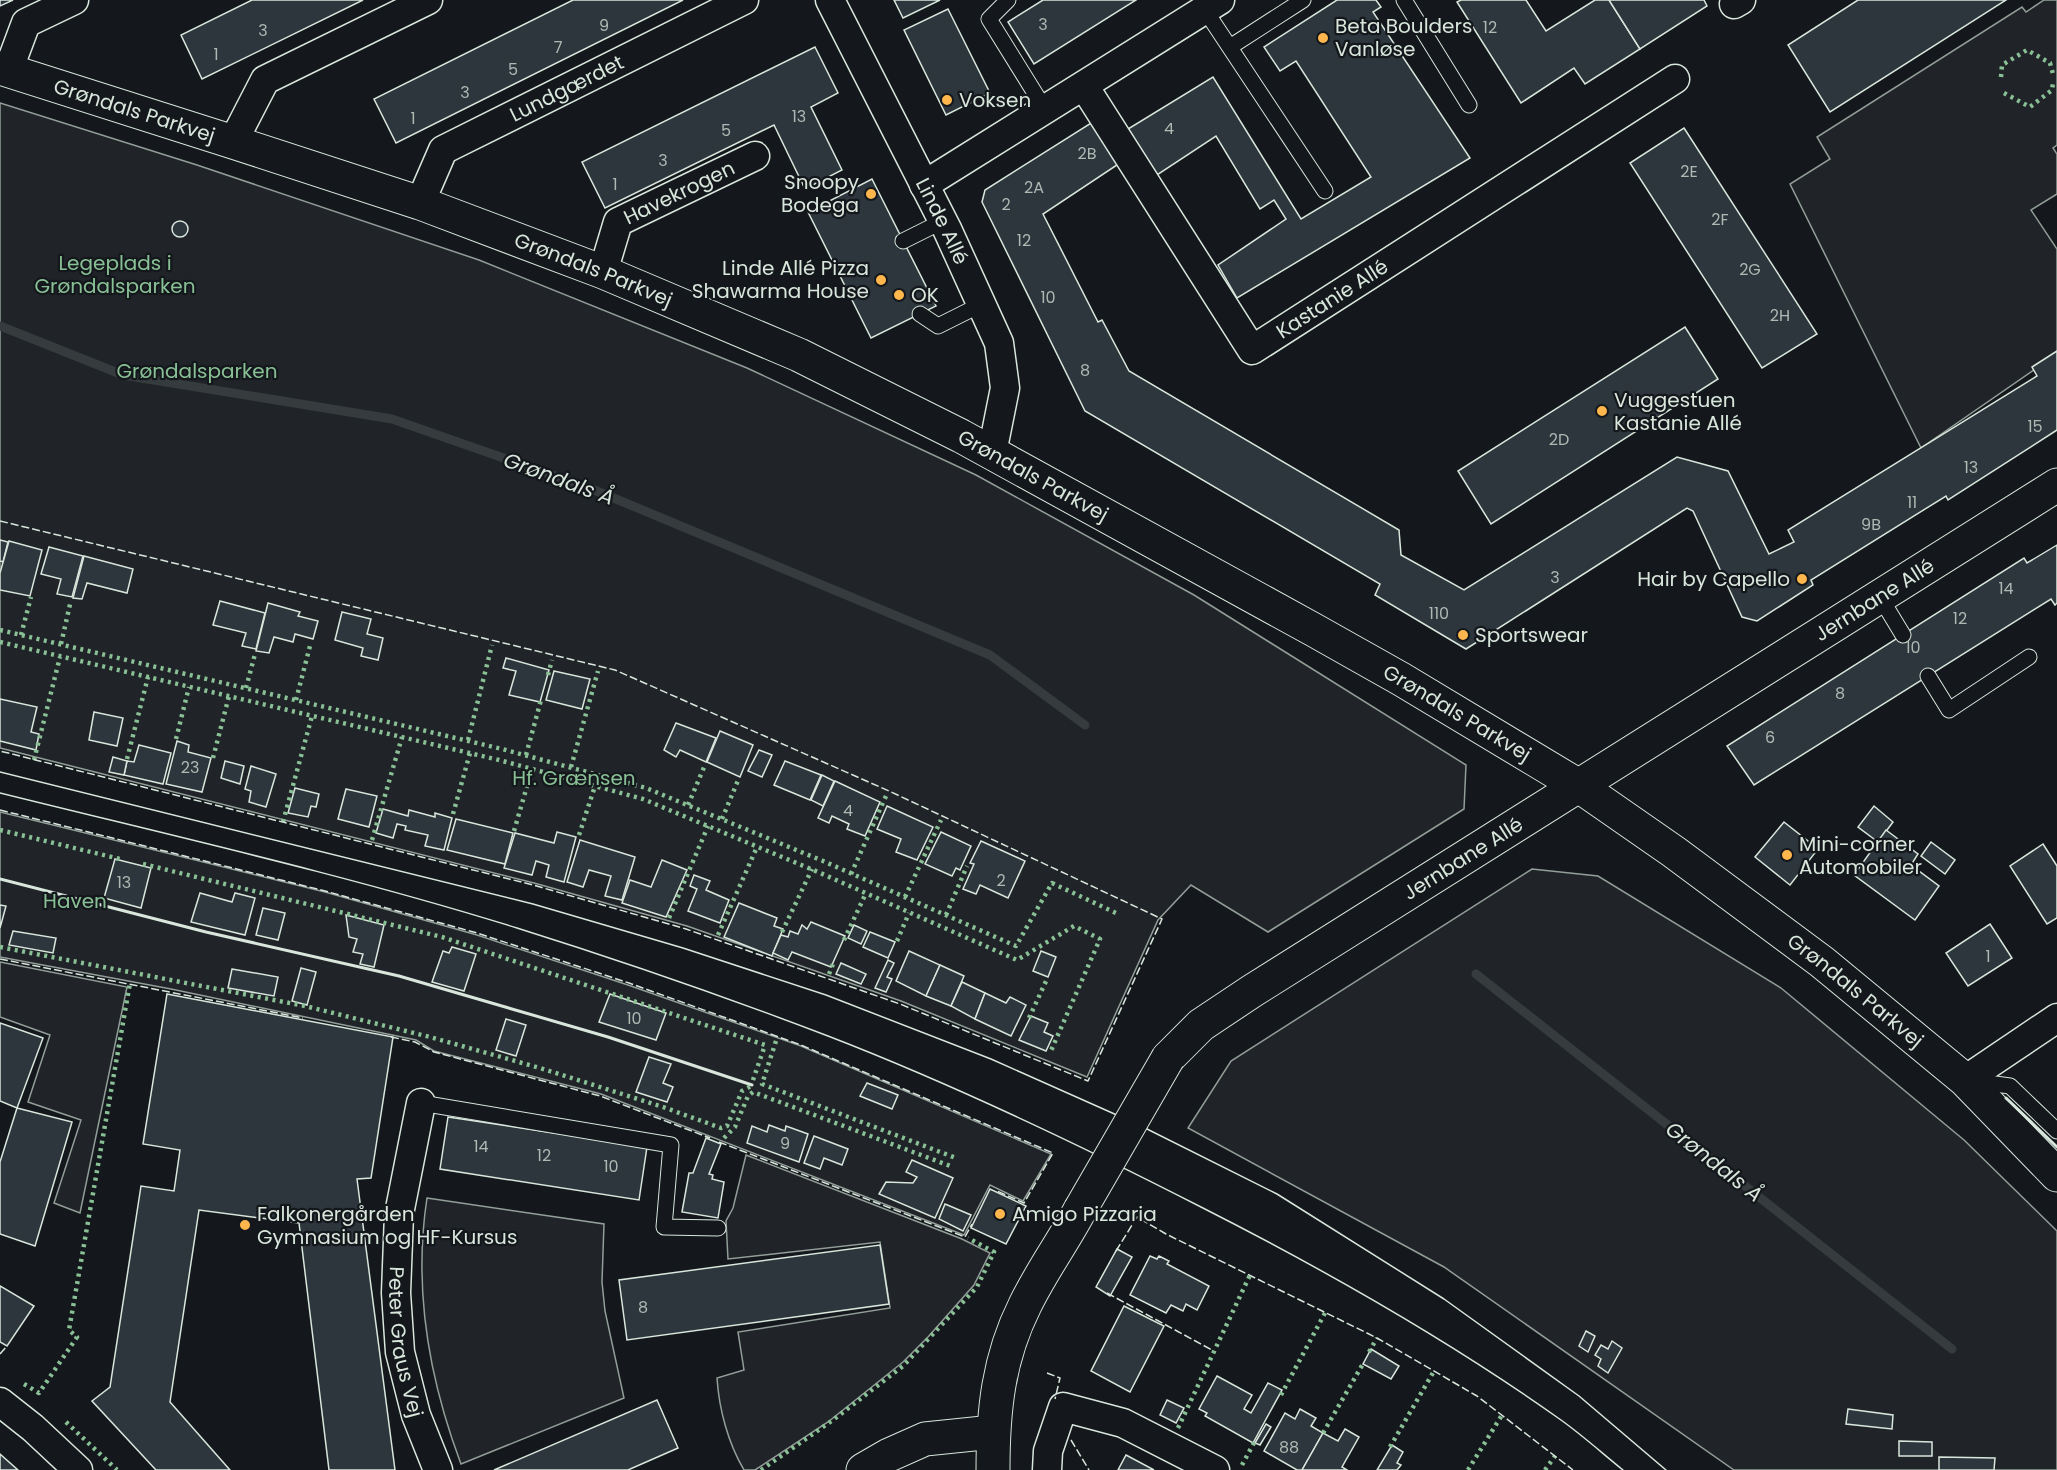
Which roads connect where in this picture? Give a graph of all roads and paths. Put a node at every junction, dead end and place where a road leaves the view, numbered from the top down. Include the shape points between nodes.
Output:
1 (74, 0) edge
2 (428, 0) edge
3 (744, 0) edge
4 (830, 0) edge
5 (1008, 0) edge
6 (1303, 0) edge
7 (1404, 0) edge
8 (1213, 5) edge
9 (1230, 47) junction
10 (4, 70) edge
11 (1675, 79) dead end
12 (1084, 86) junction
13 (1469, 105) dead end
14 (1046, 111) junction
15 (233, 141) junction
16 (755, 156) dead end
17 (924, 185) junction
18 (1325, 190) dead end
19 (420, 203) junction
20 (943, 222) junction
21 (903, 240) dead end
22 (603, 272) junction
23 (982, 304) junction
24 (920, 314) dead end
25 (992, 453) junction
26 (2057, 485) edge
27 (1880, 597) junction
28 (1903, 635) dead end
29 (2029, 657) dead end
30 (1928, 676) dead end
31 (1579, 786) junction
32 (2057, 1018) edge
33 (1965, 1080) junction
34 (421, 1103) joint
35 (2057, 1131) edge
36 (2057, 1175) edge
37 (717, 1228) dead end
38 (0, 1402) edge
39 (993, 1432) junction
40 (78, 1470) edge
41 (438, 1470) edge
42 (863, 1470) edge
43 (985, 1470) edge
44 (993, 1470) edge
45 (1047, 1470) edge
46 (1215, 1470) edge

1 - 10 street via 26,23
2 - 15 street via 265,80
3 - 19 street, Lundgærdet via 443,150
4 - 17 street, Linde Allé
5 - 14 lane via 988,19
6 - 9 lane
7 - 13 lane
8 - 9 lane
8 - 12 street
9 - 18 lane
10 - 15 main road, Grøndals Parkvej
11 - 12 street, Kastanie Allé via 1252,350
12 - 14 street
14 - 17 street
15 - 19 main road, Grøndals Parkvej
16 - 22 street, Havekrogen via 618,222
17 - 20 street, Linde Allé
19 - 22 main road, Grøndals Parkvej
20 - 21 lane
20 - 23 street, Linde Allé
22 - 25 main road, Grøndals Parkvej via 799,355
23 - 24 lane via 938,326
23 - 25 street, Linde Allé via 999,343 1005,388
25 - 31 main road, Grøndals Parkvej via 1333,641
26 - 27 main road, Jernbane Allé
27 - 28 lane
27 - 31 main road, Jernbane Allé
29 - 30 lane via 1949,710
31 - 33 main road, Grøndals Parkvej via 1822,962
31 - 39 main road, Jernbane Allé, bridge via 1201,1025 1168,1058 1025,1305 996,1390
32 - 33 street
33 - 35 lane via 2010,1086
33 - 36 main road, Grøndals Parkvej
34 - 37 lane via 671,1145 664,1227
34 - 41 street, Peter Graus Vej via 399,1214 396,1293 400,1352 416,1415
38 - 40 street
39 - 42 main road via 925,1439
39 - 43 main road
39 - 44 main road
45 - 46 street via 1048,1451 1063,1407 1124,1423

